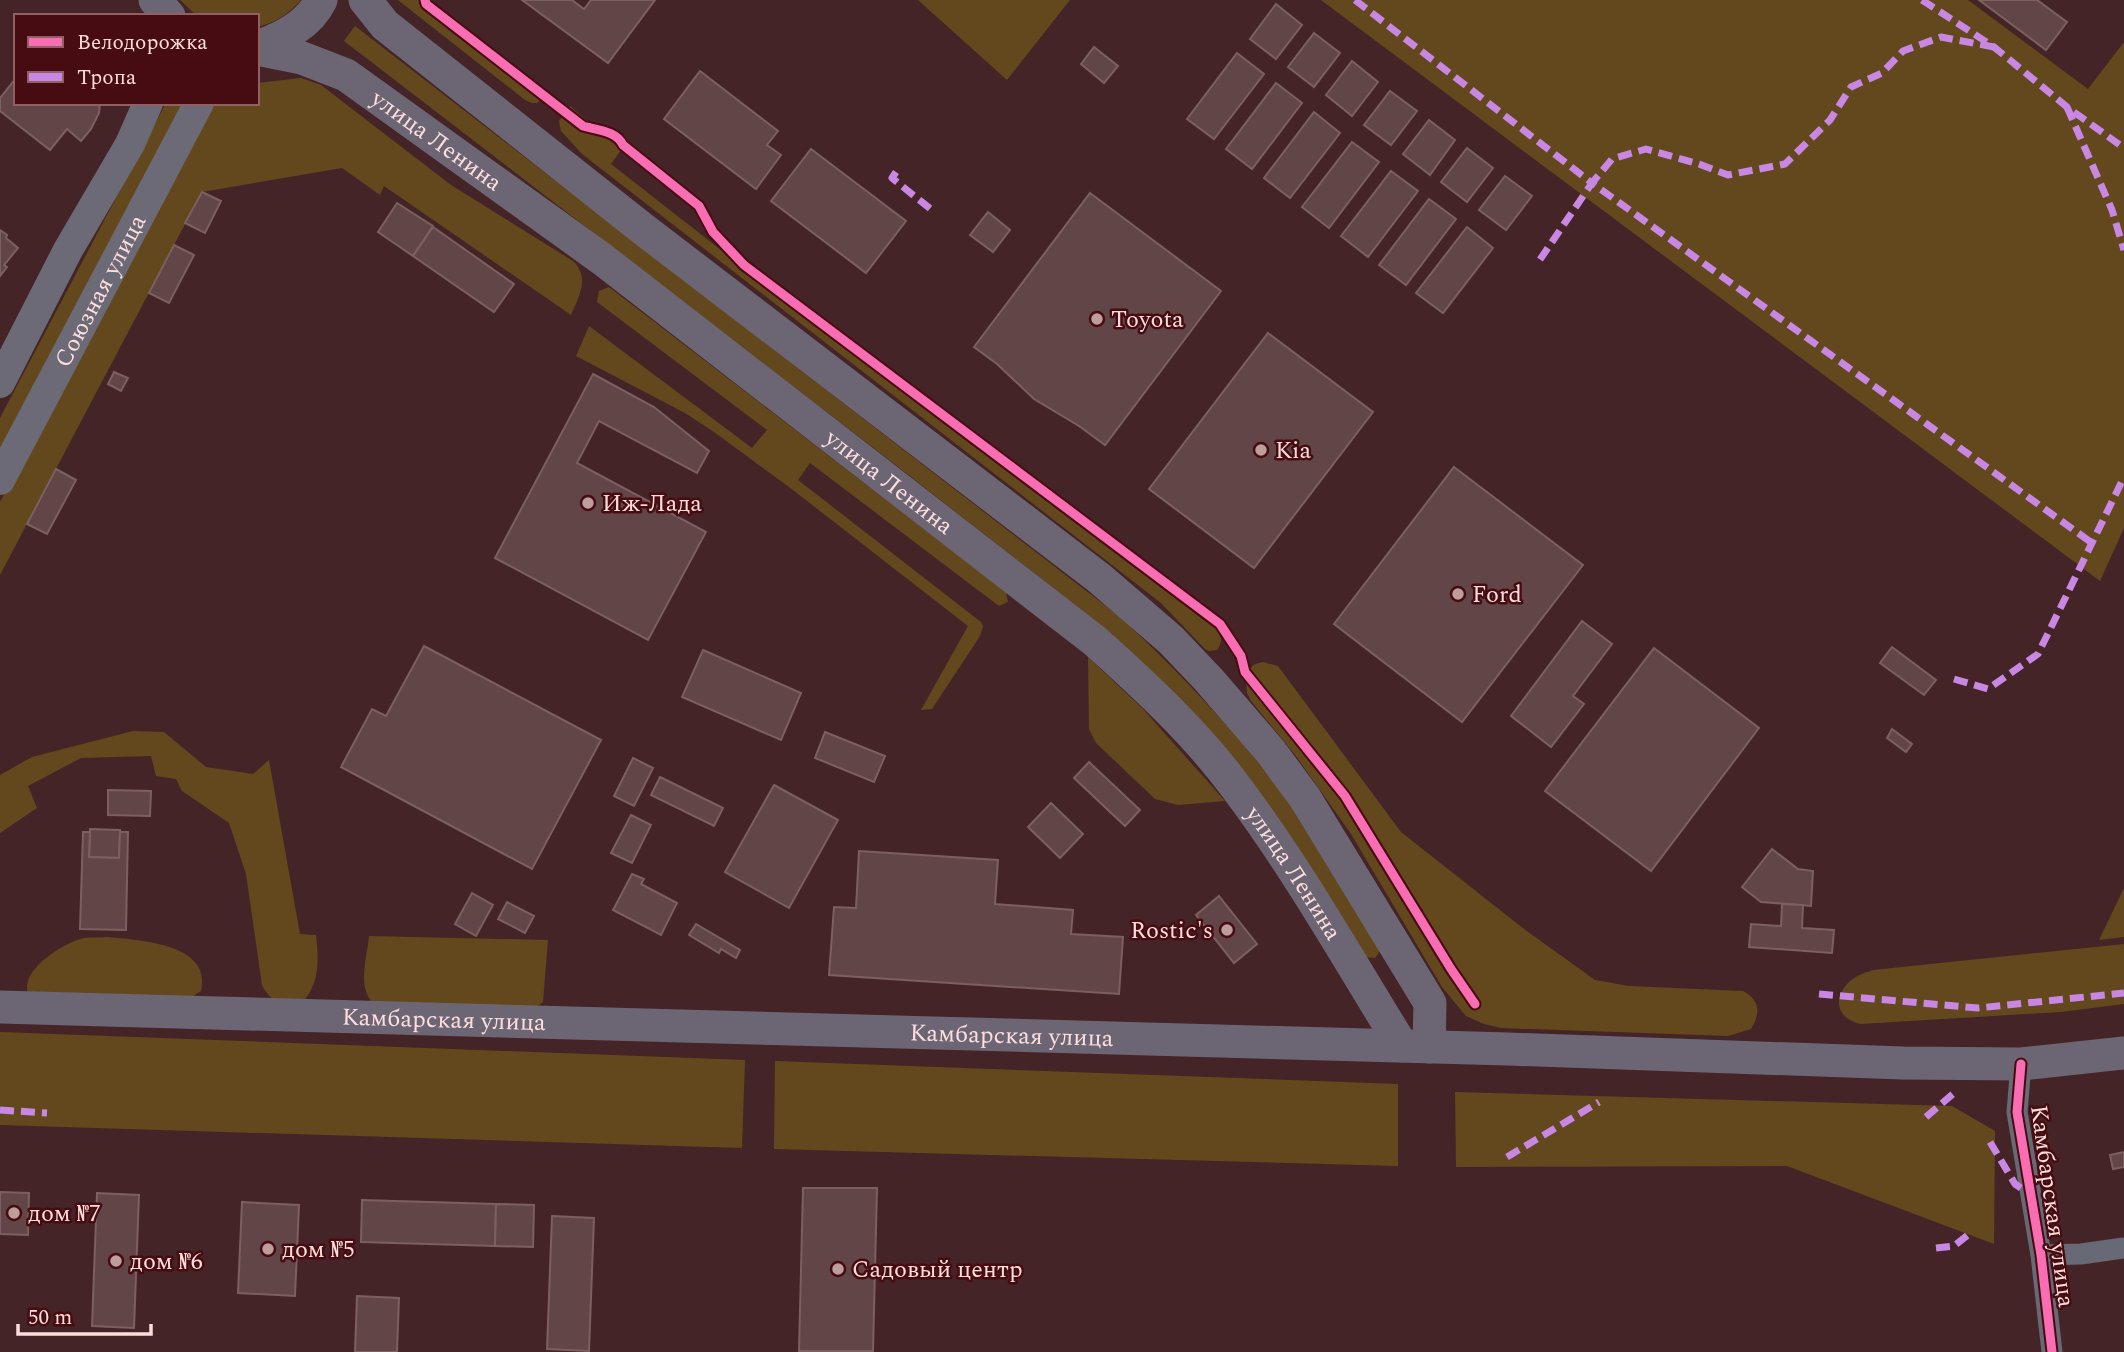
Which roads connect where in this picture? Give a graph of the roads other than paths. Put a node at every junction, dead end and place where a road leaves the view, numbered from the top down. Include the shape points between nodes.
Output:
1 (155, 0) edge
2 (321, 0) edge
3 (365, 0) edge
4 (167, 14) edge
5 (259, 47) edge
6 (259, 48) edge
7 (147, 105) edge
8 (198, 105) edge
9 (0, 383) edge
10 (0, 480) edge
11 (1430, 1003) junction
12 (0, 1007) edge
13 (1416, 1047) junction
14 (1508, 1049) junction
15 (2124, 1054) edge
16 (2021, 1064) junction
17 (2124, 1248) edge
18 (2041, 1255) junction
19 (2052, 1352) edge

1 - 4 main road
2 - 5 main road via 296,29
3 - 11 main road, улица Ленина via 396,33 643,229 1099,578 1171,640 1247,724 1305,798
6 - 13 main road, улица Ленина via 346,75 601,259 1095,641 1154,695 1234,785
7 - 9 main road, Союзная улица
8 - 10 main road, Союзная улица
11 - 13 main road
11 - 14 main road, улица Ленина via 1451,1023
12 - 13 main road, Камбарская улица
13 - 14 main road, Камбарская улица
14 - 16 main road, Камбарская улица
15 - 16 main road, Камбарская улица
16 - 18 street, Камбарская улица via 2017,1112
17 - 18 street
18 - 19 street, Камбарская улица

